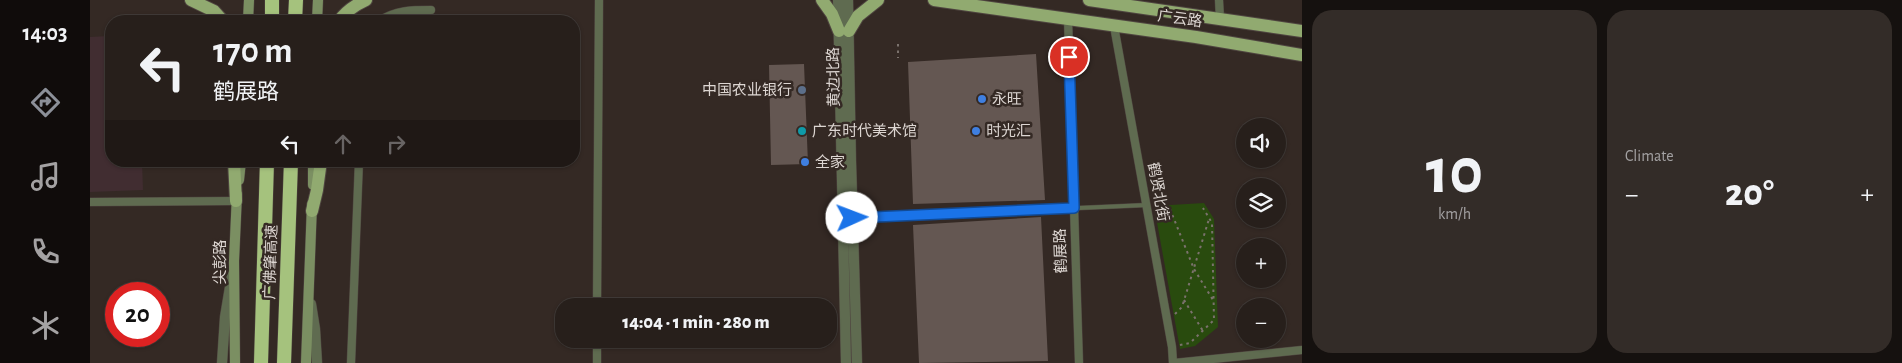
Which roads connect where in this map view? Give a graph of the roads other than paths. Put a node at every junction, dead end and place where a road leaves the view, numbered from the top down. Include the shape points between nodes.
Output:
1 (191, 0) edge
2 (272, 0) edge
3 (296, 0) edge
4 (366, 0) edge
5 (599, 0) edge
6 (822, 0) edge
7 (838, 0) edge
8 (848, 0) edge
9 (878, 0) edge
10 (934, 0) edge
11 (1089, 0) edge
12 (1219, 0) edge
13 (318, 2) edge
14 (1149, 4) edge
15 (431, 10) dead end
16 (218, 15) edge
17 (272, 15) edge
18 (295, 15) edge
19 (317, 15) edge
20 (343, 15) edge
21 (388, 15) edge
22 (1068, 19) junction
23 (1220, 19) junction
24 (1114, 26) junction
25 (844, 31) junction
26 (1302, 31) edge
27 (1302, 55) edge
28 (234, 167) edge
29 (240, 167) edge
30 (267, 167) edge
31 (291, 167) edge
32 (313, 167) edge
33 (320, 167) edge
34 (360, 167) edge
35 (236, 201) junction
36 (90, 202) edge
37 (1146, 205) junction
38 (1074, 208) junction
39 (312, 211) junction
40 (852, 218) junction
41 (234, 262) junction
42 (308, 290) junction
43 (597, 298) edge
44 (850, 321) junction
45 (597, 348) edge
46 (1302, 350) edge
47 (222, 363) edge
48 (235, 363) edge
49 (261, 363) edge
50 (284, 363) edge
51 (306, 363) edge
52 (317, 363) edge
53 (351, 363) edge
54 (597, 363) edge
55 (846, 363) edge
56 (857, 363) edge
57 (1079, 363) edge
58 (1173, 363) edge

1 - 16 main road
2 - 17 highway
3 - 18 highway
4 - 20 main road
5 - 43 street
6 - 25 main road
7 - 25 street, 黄边北路
8 - 25 street, 黄边北路
9 - 25 main road
10 - 22 main road, 广云路
11 - 14 main road, 广云路
12 - 23 street
13 - 19 main road
14 - 23 main road, 广云路
15 - 21 street via 409,10
22 - 24 main road, 广云路
22 - 38 street, 鹤展路
23 - 26 main road, 广云路
24 - 27 main road, 广云路
24 - 37 street, 鹤贤北街
25 - 40 street, 黄边北路
25 - 44 street, 黄边北路
28 - 35 main road
29 - 35 main road, 尖彭路
30 - 49 highway, 广佛肇高速
31 - 50 highway, 广佛肇高速
32 - 39 main road
33 - 39 main road
34 - 53 street
35 - 36 street
35 - 41 main road, 尖彭路
37 - 38 lane
37 - 58 street, 鹤贤北街
38 - 40 lane
38 - 57 street, 鹤展路
39 - 42 main road
40 - 44 street, 黄边北路
41 - 47 street via 225,316
41 - 48 main road, 尖彭路
42 - 51 main road
42 - 52 street
44 - 55 street, 黄边北路
44 - 56 street, 黄边北路
45 - 54 street
46 - 58 street

